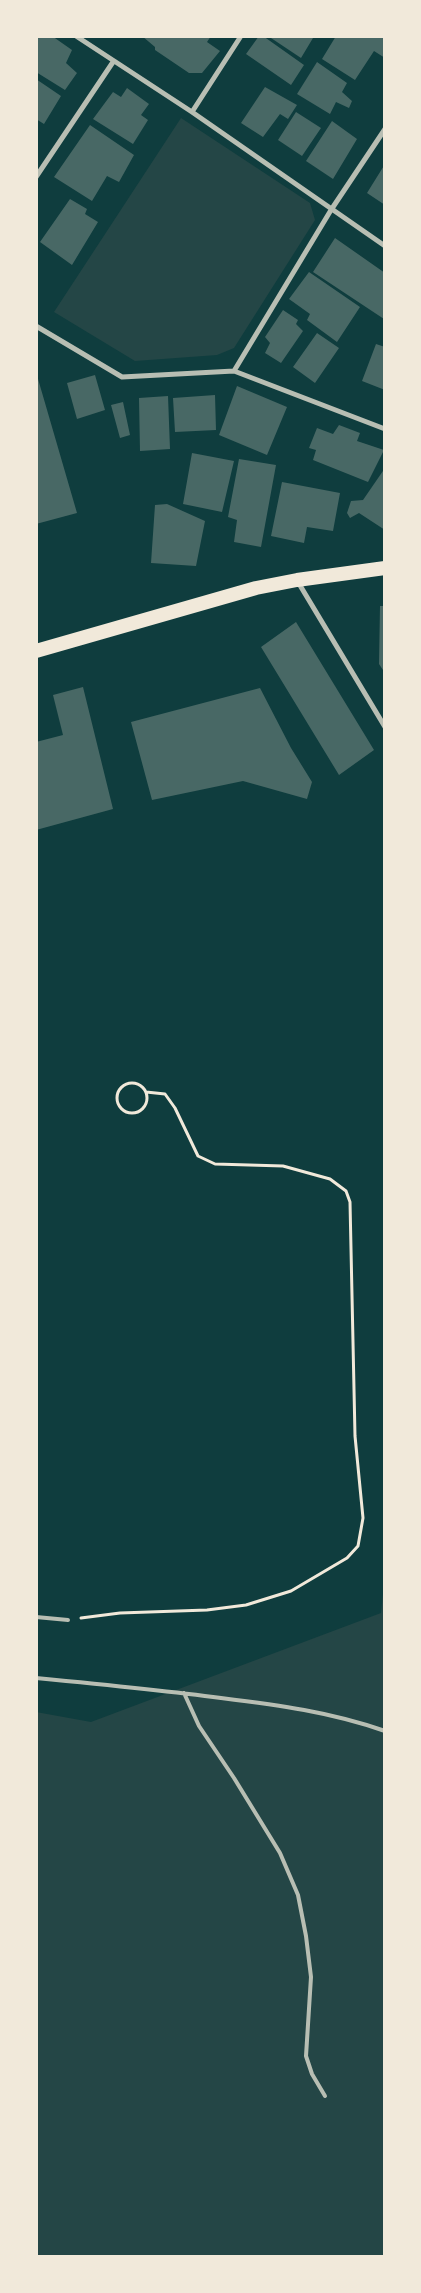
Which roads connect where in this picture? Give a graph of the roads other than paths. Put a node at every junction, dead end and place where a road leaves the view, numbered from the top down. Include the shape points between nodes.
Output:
1 (76, 36) edge
2 (241, 36) edge
3 (113, 62) junction
4 (192, 112) junction
5 (385, 129) edge
6 (36, 177) edge
7 (331, 210) junction
8 (385, 246) edge
9 (36, 326) edge
10 (234, 371) junction
11 (385, 429) edge
12 (385, 568) edge
13 (297, 580) junction
14 (36, 651) edge
15 (385, 727) edge
16 (36, 1617) edge
17 (68, 1620) road end
18 (36, 1678) edge
19 (184, 1693) junction
20 (385, 1731) edge
21 (326, 2096) dead end

1 - 3 street
2 - 4 street
3 - 4 street
3 - 6 street
4 - 7 street
5 - 7 street
7 - 8 street
7 - 10 street
9 - 10 street via 122,377
10 - 11 street
12 - 13 highway
13 - 14 highway via 256,588
13 - 15 street
16 - 17 lane
18 - 19 lane
19 - 20 lane via 340,1716
19 - 21 lane via 199,1726 280,1853 298,1895 311,1977 306,2056 312,2074

